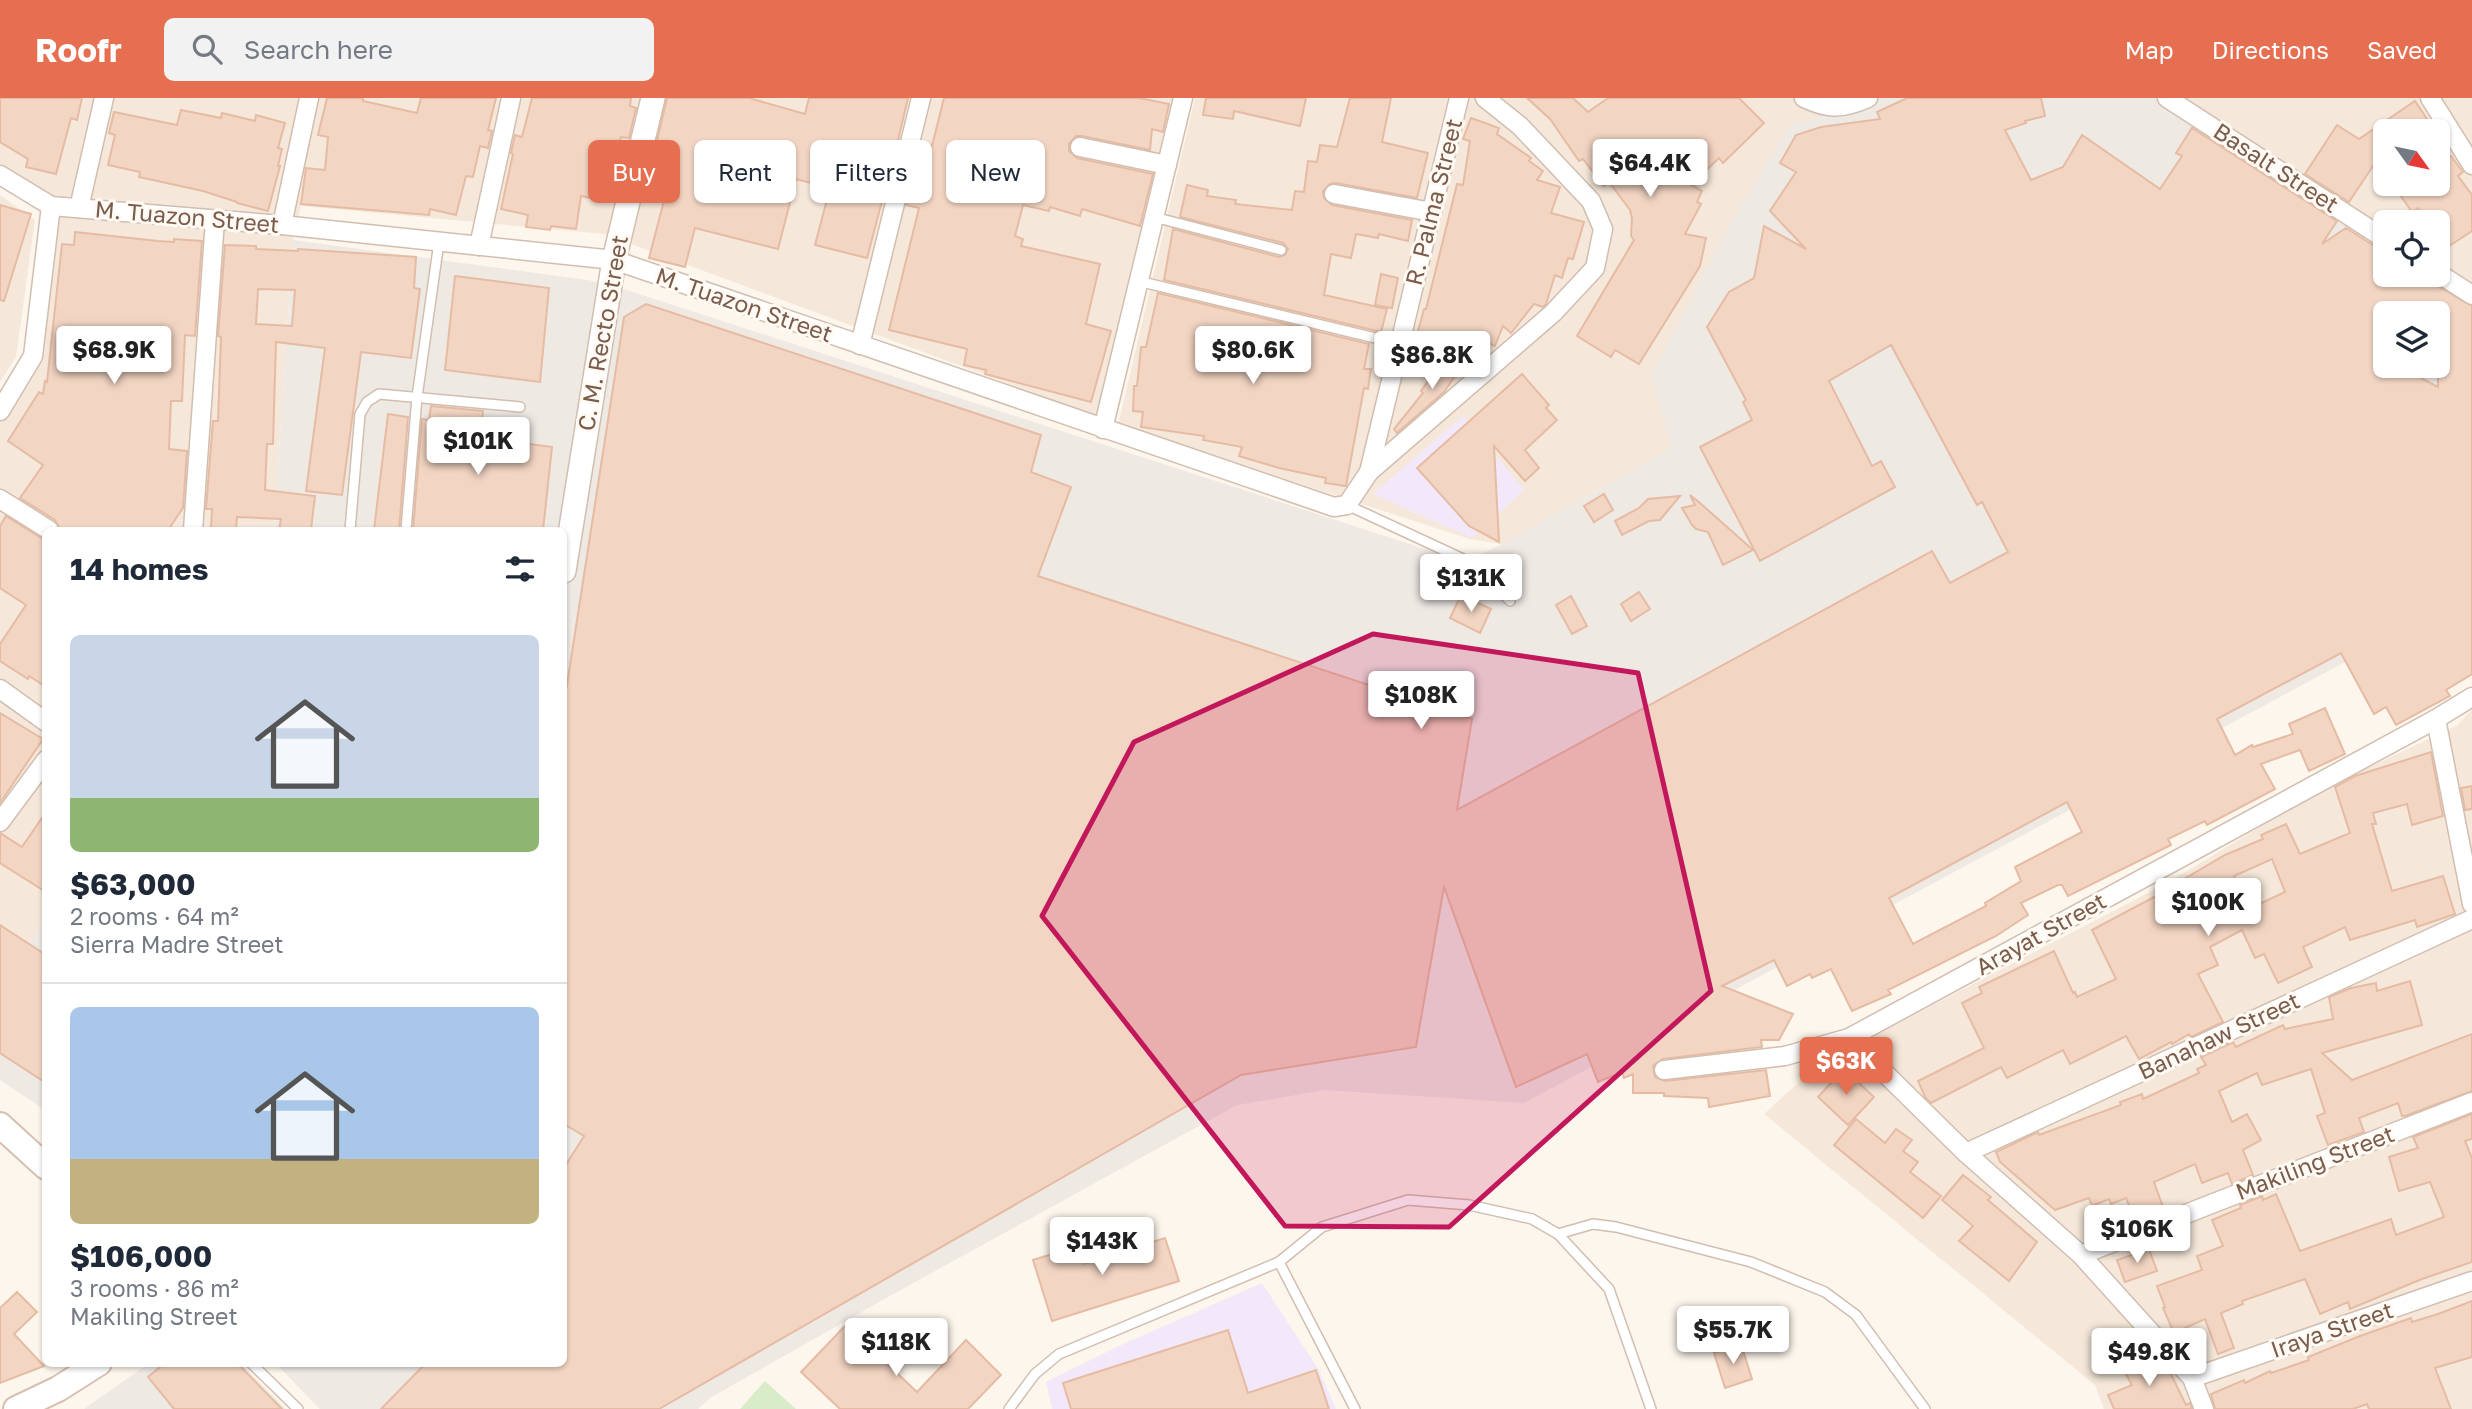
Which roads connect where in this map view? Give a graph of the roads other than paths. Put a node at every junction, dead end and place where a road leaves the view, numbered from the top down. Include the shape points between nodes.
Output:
1 (104, 98) edge
2 (309, 98) edge
3 (511, 98) edge
4 (653, 98) edge
5 (921, 98) edge
6 (1183, 98) edge
7 (1459, 98) edge
8 (1485, 98) edge
9 (1804, 98) edge
10 (1868, 98) edge
11 (2167, 98) edge
12 (2430, 98) edge
13 (1080, 147) dead end
14 (1167, 165) junction
15 (2472, 165) edge
16 (0, 175) edge
17 (1334, 194) dead end
18 (51, 206) junction
19 (79, 208) junction
20 (1432, 212) junction
21 (1154, 217) junction
22 (215, 220) junction
23 (282, 225) junction
24 (2373, 231) edge
25 (439, 242) junction
26 (479, 246) junction
27 (1281, 250) dead end
28 (614, 260) junction
29 (1138, 281) junction
30 (2450, 281) edge
31 (2472, 295) edge
32 (1400, 344) junction
33 (860, 345) junction
34 (417, 397) junction
35 (520, 407) dead end
36 (0, 411) edge
37 (1103, 429) junction
38 (1370, 472) junction
39 (0, 499) edge
40 (1347, 505) junction
41 (44, 527) edge
42 (194, 527) edge
43 (351, 527) edge
44 (406, 527) edge
45 (567, 552) edge
46 (1510, 601) dead end
47 (0, 690) edge
48 (2472, 697) edge
49 (42, 719) edge
50 (2436, 719) junction
51 (42, 765) edge
52 (0, 822) edge
53 (2472, 904) edge
54 (2472, 919) edge
55 (1849, 1038) junction
56 (1664, 1070) dead end
57 (2472, 1102) edge
58 (0, 1125) edge
59 (1966, 1153) junction
60 (42, 1163) edge
61 (1558, 1234) junction
62 (2081, 1255) junction
63 (1279, 1262) junction
64 (2472, 1281) edge
65 (93, 1367) edge
66 (255, 1367) edge
67 (2192, 1378) junction
68 (16, 1409) edge
69 (298, 1409) edge
70 (1009, 1409) edge
71 (1355, 1409) edge
72 (1651, 1409) edge
73 (1926, 1409) edge
74 (2204, 1409) edge

1 - 19 street
2 - 23 street
3 - 26 street
4 - 28 street, C. M. Recto Street
5 - 33 street
6 - 14 street
7 - 20 street, R. Palma Street
8 - 38 street via 1520,126 1591,201 1603,229 1595,268 1553,313
9 - 10 street via 1821,106 1848,107
11 - 24 street, Basalt Street
12 - 15 street
13 - 14 street
14 - 21 street
16 - 18 street, M. Tuazon Street
17 - 20 street
18 - 19 street, M. Tuazon Street
18 - 36 street via 33,356
19 - 22 street, M. Tuazon Street
20 - 32 street, R. Palma Street
21 - 27 lane
21 - 29 street
22 - 23 street, M. Tuazon Street
22 - 42 street
23 - 25 street, M. Tuazon Street
25 - 26 street, M. Tuazon Street
25 - 34 lane
26 - 28 street, M. Tuazon Street
28 - 33 street, M. Tuazon Street
28 - 45 street, C. M. Recto Street
29 - 32 lane
29 - 37 street
30 - 31 street
32 - 38 street, R. Palma Street
33 - 37 street, M. Tuazon Street
34 - 35 lane
34 - 43 lane via 379,394 360,414
34 - 44 lane
37 - 40 street, M. Tuazon Street via 1334,507
38 - 40 street, R. Palma Street
39 - 41 street
40 - 46 lane via 1476,565
47 - 49 street
48 - 50 street, Arayat Street
50 - 53 street
50 - 55 street, Arayat Street
51 - 52 street
54 - 59 street, Banahaw Street
55 - 56 street, Arayat Street via 1785,1056
55 - 59 street
57 - 62 street, Makiling Street
58 - 60 main road
59 - 62 street
61 - 63 lane via 1532,1219 1469,1205 1408,1200 1322,1227
61 - 72 lane via 1609,1289
61 - 73 lane via 1593,1224 1616,1227 1751,1262 1825,1292 1856,1315
62 - 67 street
63 - 70 lane via 1059,1354 1035,1374
63 - 71 lane
64 - 67 street, Iraya Street
65 - 68 main road
66 - 69 lane
67 - 74 street

